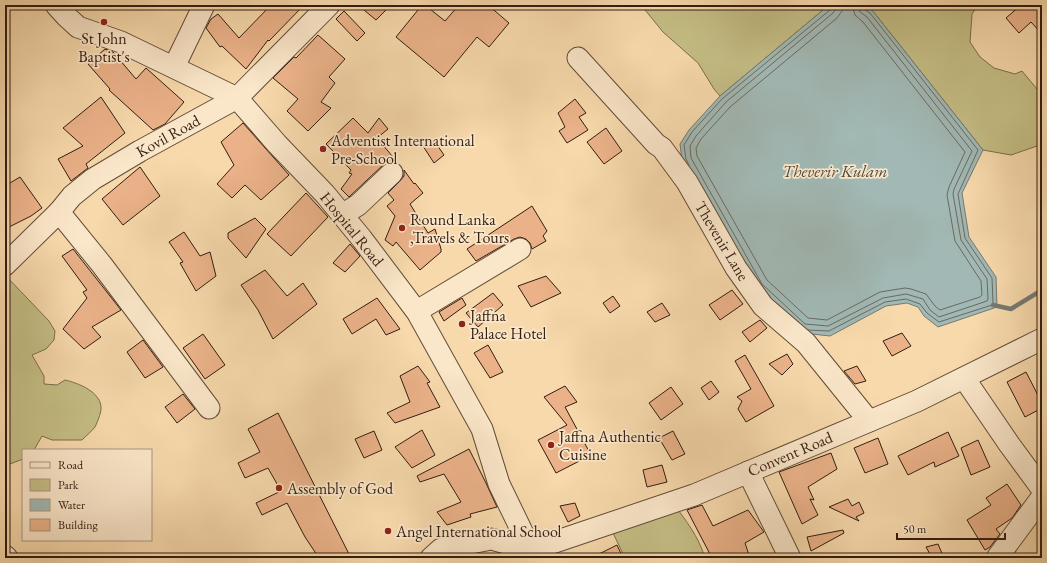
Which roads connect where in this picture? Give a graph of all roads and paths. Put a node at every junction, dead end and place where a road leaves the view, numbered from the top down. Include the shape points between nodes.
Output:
1 (56, 5) edge
2 (204, 5) edge
3 (329, 5) edge
4 (578, 58) dead end
5 (174, 67) junction
6 (237, 98) junction
7 (392, 173) dead end
8 (59, 212) junction
9 (342, 215) junction
10 (520, 248) dead end
11 (5, 265) edge
12 (417, 311) junction
13 (1042, 339) edge
14 (964, 378) junction
15 (209, 408) dead end
16 (869, 421) junction
17 (748, 472) junction
18 (1042, 489) edge
19 (1042, 497) edge
20 (530, 555) edge
21 (5, 556) edge
22 (7, 558) edge
23 (431, 558) edge
24 (790, 558) edge
25 (997, 558) edge

1 - 5 street, Hospital Road via 78,27 121,42
2 - 5 street
3 - 6 street, Kovil Road
4 - 16 street, Thevenir Lane via 662,148 683,176 736,268 763,306 806,343
5 - 6 street, Hospital Road
6 - 8 street, Kovil Road via 93,179 72,196
6 - 9 street, Hospital Road via 326,194
7 - 9 street via 358,205
8 - 11 street, Kovil Road
8 - 15 street
9 - 12 street, Hospital Road
10 - 12 street
12 - 20 street, Hospital Road via 482,429 499,484
13 - 14 street, Convent Road
14 - 16 street, Convent Road
14 - 18 street
16 - 17 street, Convent Road
17 - 20 street, Convent Road via 694,495
17 - 24 street
19 - 25 street
20 - 23 street via 491,539 441,549
21 - 22 street

